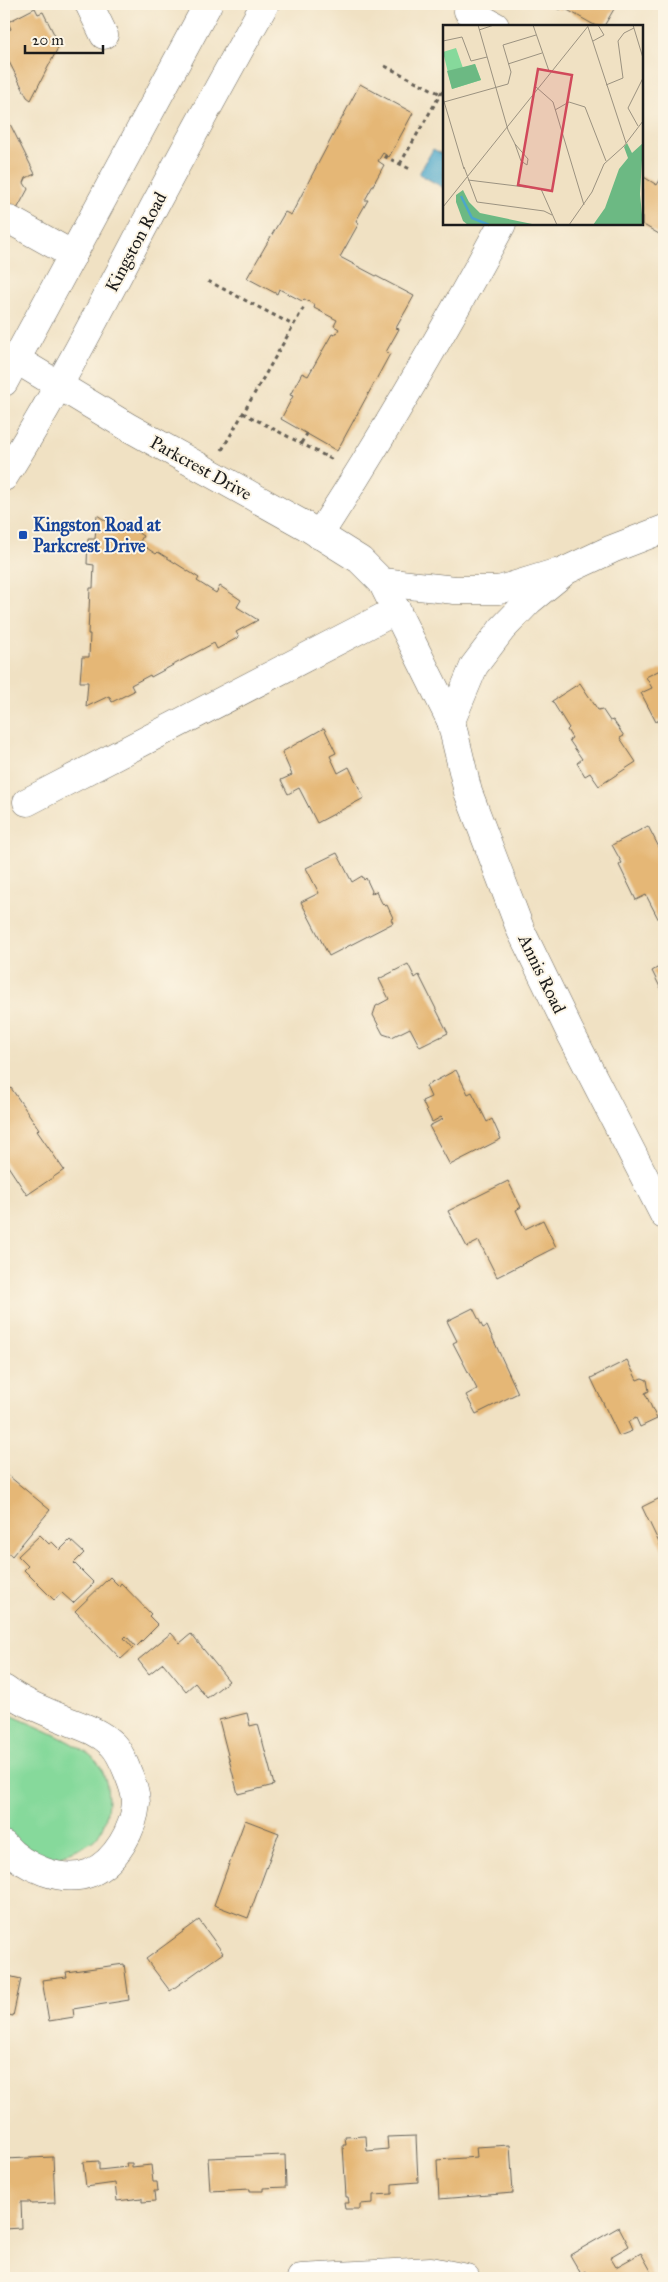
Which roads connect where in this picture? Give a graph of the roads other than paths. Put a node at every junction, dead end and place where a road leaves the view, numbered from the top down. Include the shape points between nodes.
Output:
1 (89, 4) edge
2 (265, 4) edge
3 (203, 7) edge
4 (468, 11) dead end
5 (493, 25) edge
6 (104, 35) dead end
7 (10, 220) dead end
8 (501, 225) edge
9 (73, 255) junction
10 (10, 371) edge
11 (58, 386) junction
12 (4, 477) edge
13 (664, 529) edge
14 (319, 535) junction
15 (567, 570) junction
16 (382, 582) junction
17 (397, 610) junction
18 (451, 721) junction
19 (27, 802) dead end
20 (664, 1215) edge
21 (4, 1689) edge
22 (4, 1845) edge
23 (301, 2278) edge
24 (466, 2278) edge

1 - 6 street
2 - 11 street, Kingston Road
3 - 9 street
4 - 5 street
7 - 9 street
8 - 14 street via 359,473
9 - 10 street
10 - 11 street, Parkcrest Drive
11 - 12 street, Kingston Road
11 - 14 street, Parkcrest Drive
13 - 15 street
14 - 16 street, Parkcrest Drive via 360,560
15 - 16 street via 498,590 455,590
15 - 18 street via 529,601 502,629 474,666
16 - 17 street, Parkcrest Drive
17 - 18 street, Parkcrest Drive
17 - 19 street
18 - 20 street, Annis Road via 468,792 521,931
21 - 22 street via 53,1715 88,1728 112,1744 135,1788 136,1802 126,1837 104,1865 89,1873 70,1876 46,1872 12,1854
23 - 24 street via 431,2271

